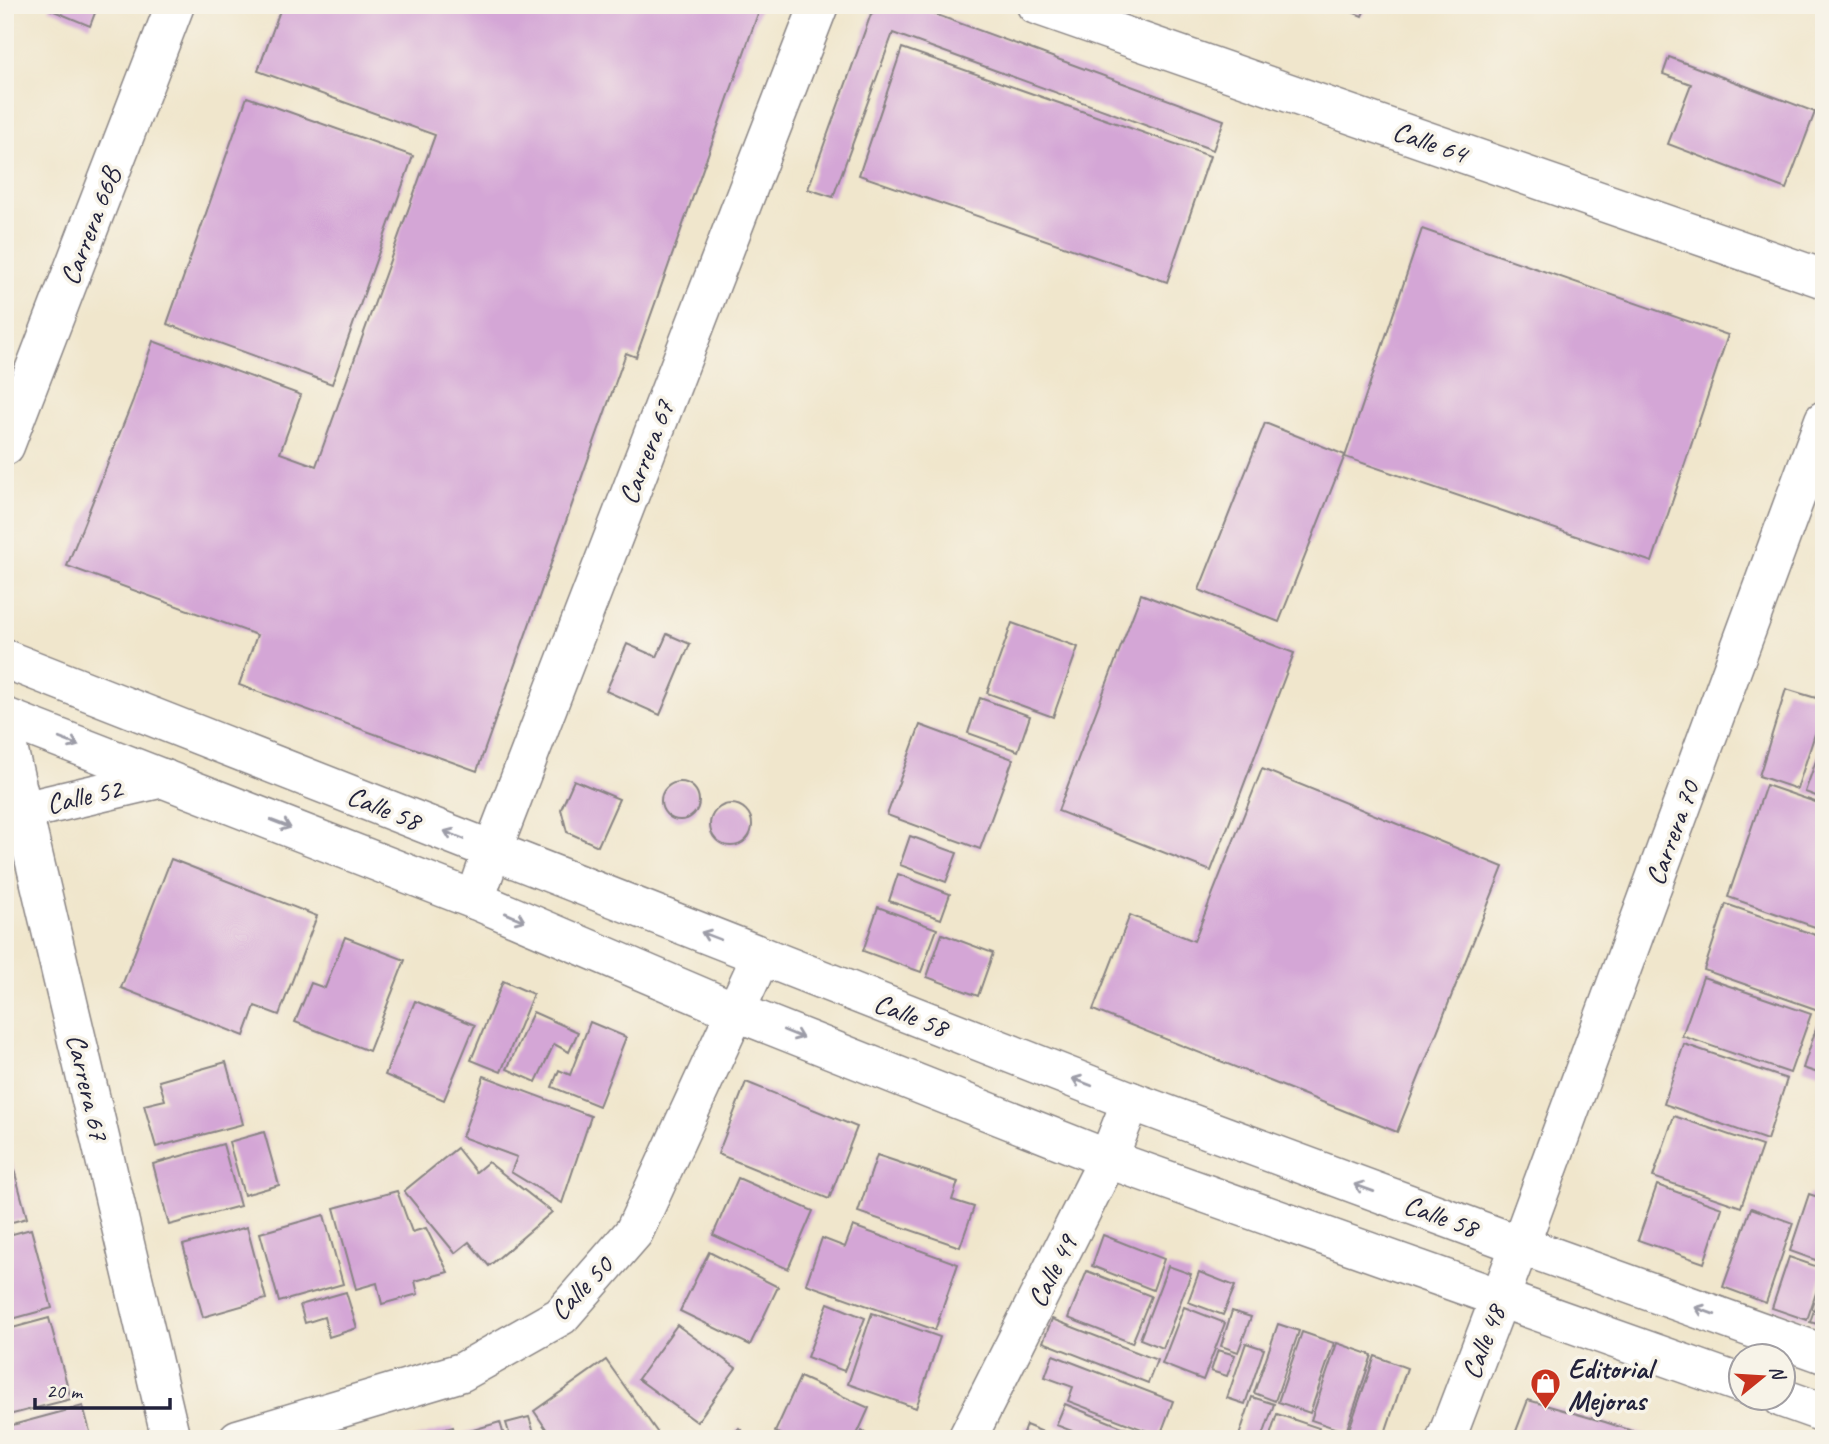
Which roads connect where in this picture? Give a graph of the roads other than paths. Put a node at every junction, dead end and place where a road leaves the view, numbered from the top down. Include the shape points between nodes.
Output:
1 (176, 5) edge
2 (819, 5) edge
3 (1036, 5) edge
4 (1824, 279) edge
5 (1824, 420) edge
6 (5, 446) edge
7 (5, 659) edge
8 (5, 717) edge
9 (5, 735) edge
10 (163, 778) junction
11 (14, 813) edge
12 (492, 850) junction
13 (475, 900) junction
14 (761, 956) junction
15 (737, 1012) junction
16 (1131, 1101) junction
17 (1108, 1159) junction
18 (1520, 1245) junction
19 (1500, 1300) junction
20 (1824, 1354) edge
21 (1728, 1379) edge
22 (1798, 1404) edge
23 (1824, 1413) edge
24 (171, 1439) edge
25 (238, 1439) edge
26 (967, 1439) edge
27 (1446, 1439) edge

1 - 6 street, Carrera 66B
2 - 12 street, Carrera 67
3 - 4 street, Calle 64
5 - 18 street, Carrera 70
12 -> 7 street, Calle 58
8 -> 10 street, Calle 58
9 - 11 street, Carrera 67
10 - 11 street, Calle 52
10 -> 13 street, Calle 58
11 - 24 street, Carrera 67
12 - 13 street, Carrera 67
14 -> 12 street, Calle 58
13 -> 15 street, Calle 58
14 - 15 street, Calle 50
16 -> 14 street, Calle 58
15 -> 17 street, Calle 58
15 - 25 street, Calle 50 via 634,1232 561,1316 463,1372
16 - 17 street, Calle 49
18 -> 16 street, Calle 58
17 - 19 street, Calle 58
17 - 26 street, Calle 49
18 - 19 street, Calle 48
20 -> 18 street, Calle 58
19 - 21 street, Calle 58
19 - 27 street, Calle 48
22 - 23 street

